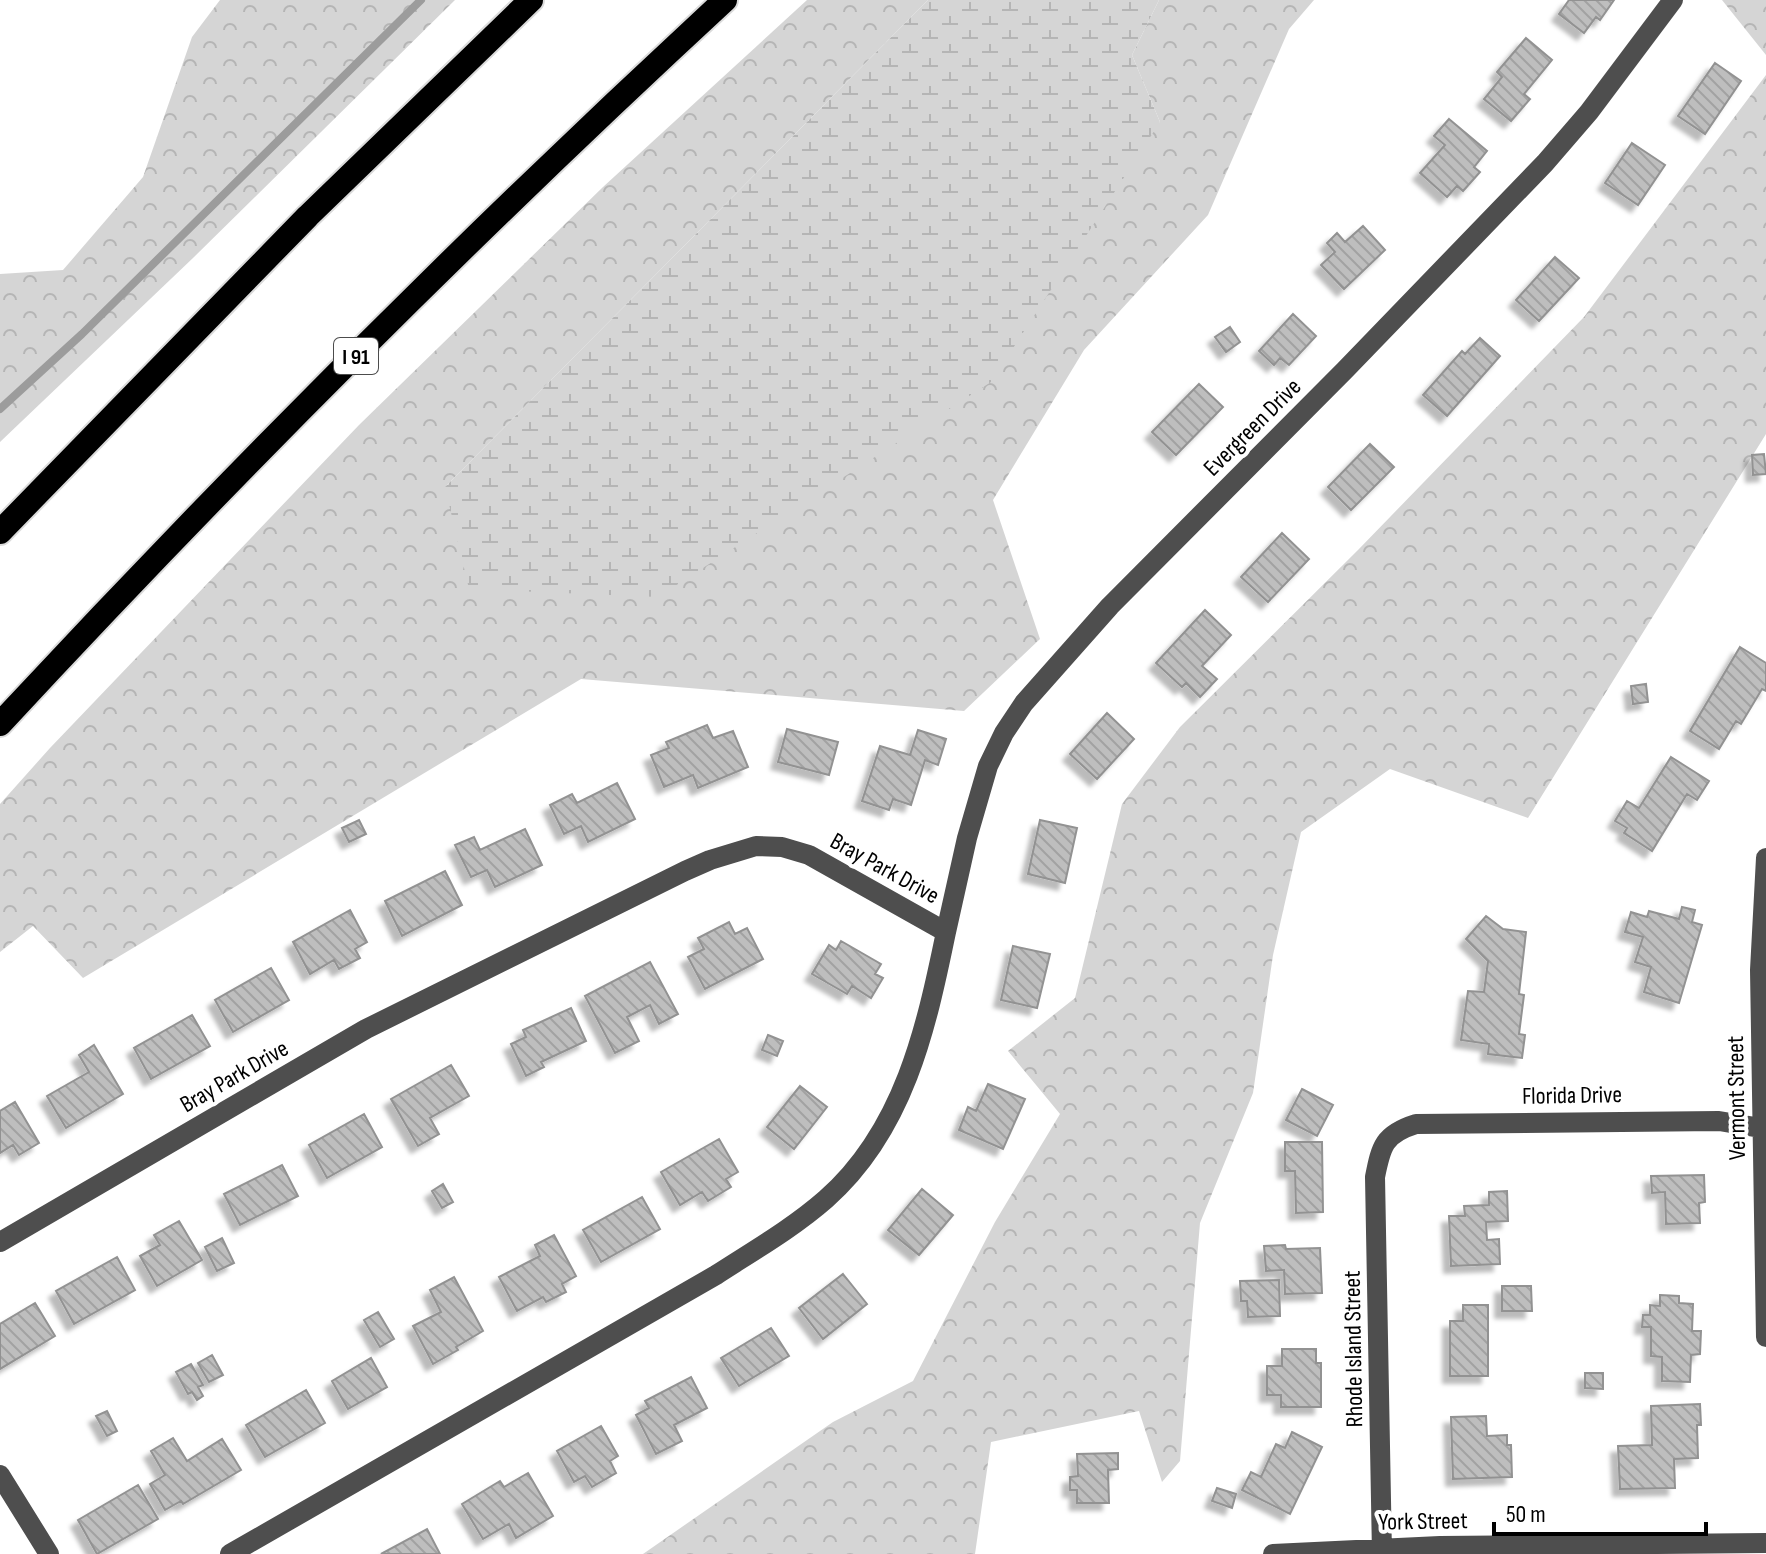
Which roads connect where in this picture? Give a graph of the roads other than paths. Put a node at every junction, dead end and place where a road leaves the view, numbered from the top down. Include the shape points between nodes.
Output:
1 (531, 0) edge
2 (725, 0) edge
3 (1673, 0) edge
4 (0, 532) edge
5 (0, 724) edge
6 (1766, 858) edge
7 (946, 932) junction
8 (1764, 1129) edge
9 (1384, 1144) joint
10 (0, 1242) edge
11 (1766, 1337) edge
12 (0, 1475) edge
13 (1766, 1543) edge
14 (1382, 1551) edge
15 (49, 1554) edge
16 (230, 1554) edge
17 (1273, 1554) edge

1 - 4 highway via 308,216
2 - 5 highway, I 91 via 395,316
3 - 7 street, Evergreen Drive via 1560,147 1110,606 1024,703 988,766
6 - 8 street, Vermont Street via 1760,956
7 - 10 street, Bray Park Drive via 809,855 766,845 736,850 366,1029
7 - 16 street, Bray Park Drive via 910,1077 873,1142 829,1197 716,1275
8 - 9 street, Florida Drive via 1719,1121 1416,1124 1394,1133
8 - 11 street, Vermont Street
9 - 14 street, Rhode Island Street via 1375,1177
12 - 15 street
13 - 14 street, York Street
14 - 17 street, York Street

